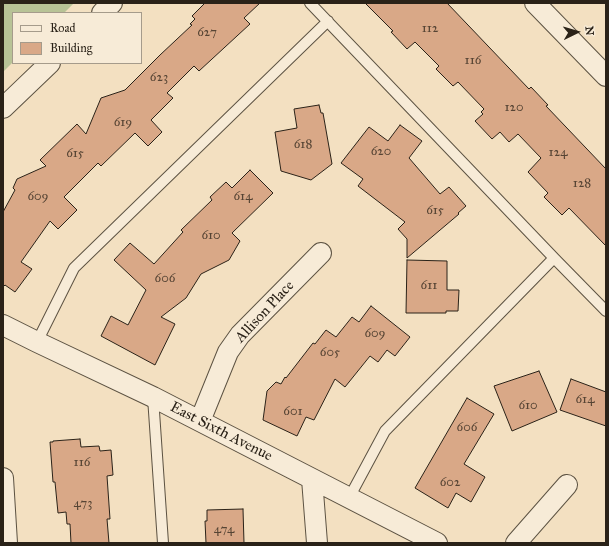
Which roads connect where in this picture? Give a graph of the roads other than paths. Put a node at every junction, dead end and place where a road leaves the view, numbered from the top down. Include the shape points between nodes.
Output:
1 (310, 3) edge
2 (535, 3) edge
3 (328, 21) junction
4 (49, 64) edge
5 (606, 76) edge
6 (3, 108) edge
7 (321, 253) dead end
8 (554, 258) junction
9 (606, 311) edge
10 (3, 325) edge
11 (37, 342) junction
12 (153, 397) junction
13 (200, 421) junction
14 (3, 478) edge
15 (312, 479) junction
16 (567, 485) dead end
17 (349, 498) junction
18 (7, 543) edge
19 (163, 543) edge
20 (317, 543) edge
21 (437, 543) edge
22 (516, 543) edge

1 - 3 lane
2 - 5 street
3 - 8 lane
3 - 11 lane via 74,268
4 - 6 street
7 - 13 street, Allison Place via 240,335 228,352
8 - 9 lane
8 - 17 lane via 385,431
10 - 11 street, East Sixth Avenue
11 - 12 street, East Sixth Avenue
12 - 13 street, East Sixth Avenue
12 - 19 lane
13 - 15 street, East Sixth Avenue
14 - 18 street
15 - 17 street, East Sixth Avenue
15 - 20 street
16 - 22 street
17 - 21 street, East Sixth Avenue

